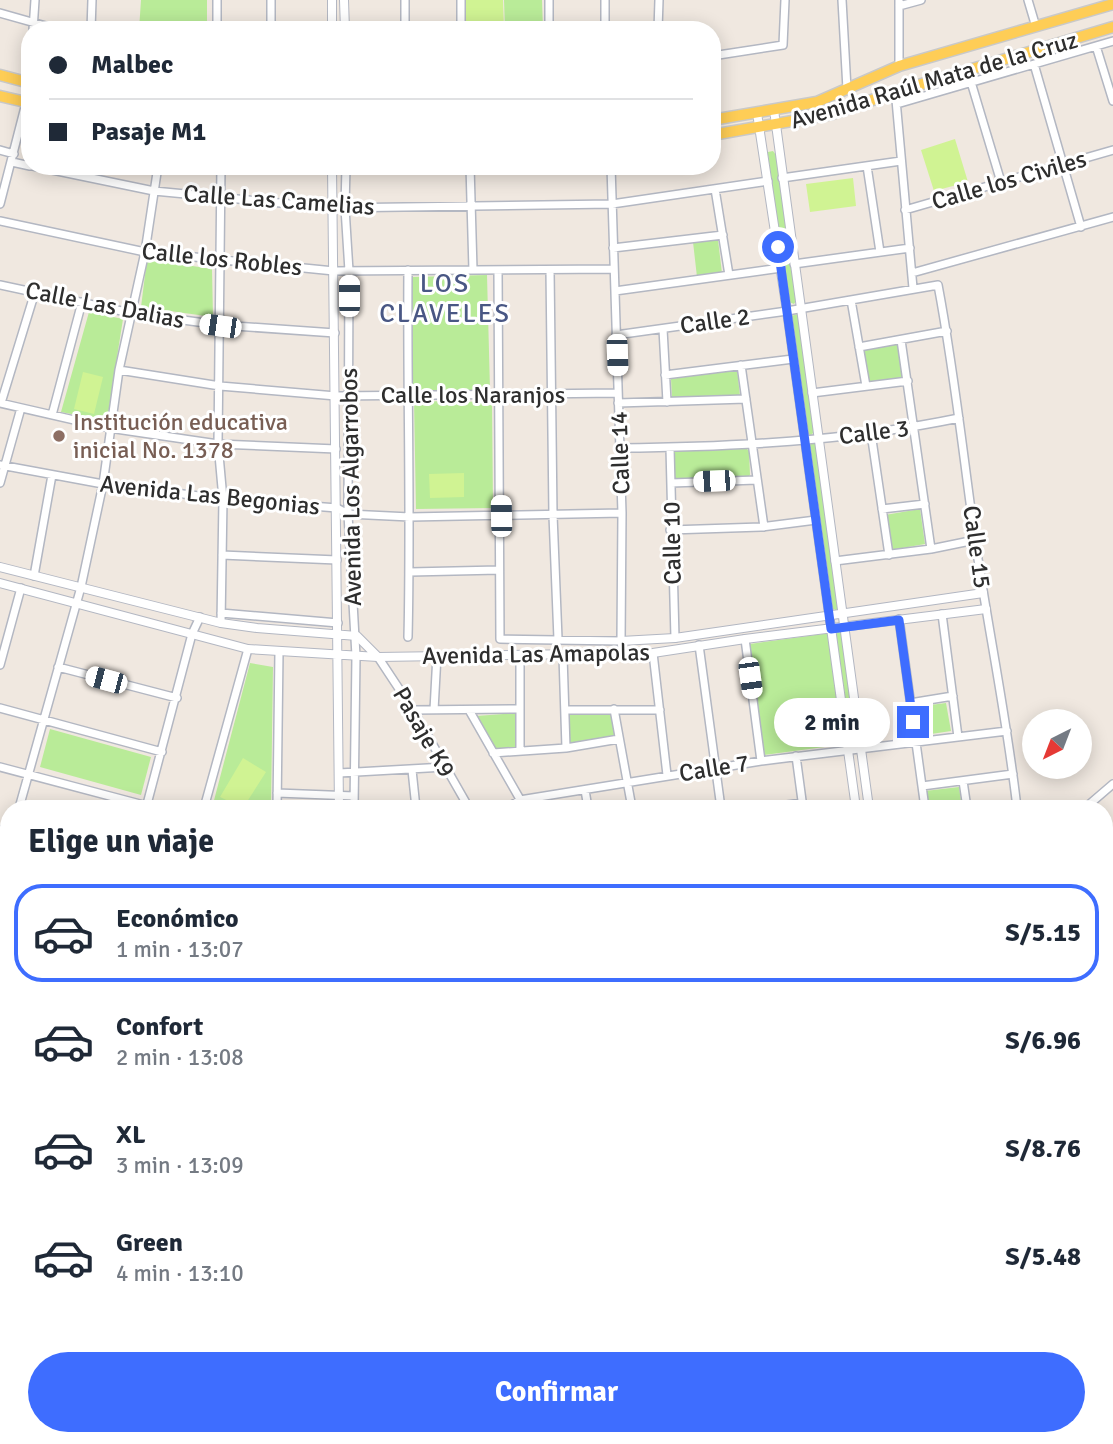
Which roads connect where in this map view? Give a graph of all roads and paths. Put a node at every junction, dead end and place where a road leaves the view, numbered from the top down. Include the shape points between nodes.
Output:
1 (35, 0) edge
2 (92, 0) edge
3 (217, 0) edge
4 (271, 0) edge
5 (332, 0) edge
6 (344, 0) edge
7 (405, 0) edge
8 (461, 0) edge
9 (549, 0) edge
10 (605, 0) edge
11 (659, 0) edge
12 (785, 0) edge
13 (842, 0) edge
14 (920, 0) edge
15 (1028, 0) edge
16 (899, 3) edge
17 (1113, 4) edge
18 (0, 13) edge
19 (21, 21) edge
20 (33, 21) edge
21 (91, 21) edge
22 (217, 21) edge
23 (271, 21) edge
24 (332, 21) edge
25 (345, 21) edge
26 (405, 21) edge
27 (461, 21) edge
28 (549, 21) edge
29 (606, 21) edge
30 (658, 21) edge
31 (1036, 27) junction
32 (1113, 27) edge
33 (1113, 41) edge
34 (1096, 46) junction
35 (721, 55) edge
36 (1034, 64) junction
37 (899, 66) junction
38 (0, 75) edge
39 (21, 81) edge
40 (971, 82) junction
41 (847, 89) junction
42 (0, 96) edge
43 (896, 98) junction
44 (21, 101) edge
45 (1113, 101) edge
46 (774, 110) junction
47 (757, 113) junction
48 (721, 119) edge
49 (776, 125) junction
50 (760, 128) junction
51 (21, 129) edge
52 (721, 134) edge
53 (0, 150) edge
54 (1113, 150) edge
55 (13, 158) junction
56 (901, 160) junction
57 (21, 162) edge
58 (1064, 164) junction
59 (867, 166) junction
60 (75, 175) edge
61 (157, 175) edge
62 (221, 175) edge
63 (332, 175) edge
64 (346, 175) edge
65 (470, 175) edge
66 (611, 175) edge
67 (782, 178) junction
68 (768, 181) junction
69 (1001, 182) junction
70 (715, 188) junction
71 (154, 191) junction
72 (220, 197) junction
73 (0, 204) edge
74 (612, 204) junction
75 (472, 206) junction
76 (333, 208) junction
77 (345, 208) junction
78 (905, 210) junction
79 (1113, 217) edge
80 (0, 221) edge
81 (1081, 227) junction
82 (723, 235) junction
83 (613, 248) junction
84 (910, 248) junction
85 (145, 252) junction
86 (880, 252) junction
87 (218, 259) junction
88 (794, 264) junction
89 (781, 268) junction
90 (614, 269) junction
91 (408, 270) junction
92 (473, 270) junction
93 (498, 270) junction
94 (550, 270) junction
95 (334, 271) junction
96 (349, 271) junction
97 (912, 274) junction
98 (729, 275) junction
99 (0, 285) edge
100 (939, 285) joint
101 (913, 288) junction
102 (615, 291) junction
103 (35, 292) junction
104 (851, 300) junction
105 (82, 302) junction
106 (801, 308) junction
107 (787, 311) junction
108 (131, 313) junction
109 (220, 326) junction
110 (663, 329) junction
111 (947, 331) junction
112 (335, 334) junction
113 (616, 335) junction
114 (901, 340) junction
115 (859, 347) junction
116 (793, 359) junction
117 (741, 365) junction
118 (119, 370) junction
119 (665, 375) junction
120 (908, 381) junction
121 (220, 386) junction
122 (866, 386) junction
123 (618, 393) junction
124 (812, 393) junction
125 (499, 394) junction
126 (553, 394) junction
127 (407, 395) junction
128 (336, 396) junction
129 (349, 396) junction
130 (746, 400) junction
131 (667, 402) junction
132 (0, 403) edge
133 (618, 403) junction
134 (21, 408) junction
135 (52, 415) junction
136 (959, 418) junction
137 (915, 427) junction
138 (109, 429) junction
139 (871, 433) junction
140 (818, 438) junction
141 (804, 439) junction
142 (218, 444) junction
143 (752, 444) junction
144 (620, 448) junction
145 (670, 448) junction
146 (337, 449) junction
147 (2, 466) edge
148 (52, 475) junction
149 (757, 480) junction
150 (0, 483) edge
151 (671, 483) junction
152 (103, 484) junction
153 (223, 499) junction
154 (925, 504) junction
155 (337, 508) junction
156 (882, 509) junction
157 (622, 513) junction
158 (348, 514) junction
159 (553, 515) junction
160 (501, 516) junction
161 (410, 517) junction
162 (816, 520) junction
163 (764, 527) junction
164 (670, 530) junction
165 (975, 540) junction
166 (931, 549) junction
167 (222, 555) junction
168 (889, 555) junction
169 (337, 560) junction
170 (835, 561) junction
171 (0, 567) edge
172 (499, 570) junction
173 (410, 572) junction
174 (34, 576) junction
175 (0, 583) edge
176 (81, 587) junction
177 (21, 588) junction
178 (984, 593) junction
179 (78, 602) junction
180 (986, 609) junction
181 (843, 613) junction
182 (942, 614) junction
183 (829, 615) junction
184 (200, 617) junction
185 (221, 618) junction
186 (899, 620) junction
187 (338, 623) junction
188 (844, 627) junction
189 (831, 629) junction
190 (192, 634) junction
191 (338, 634) junction
192 (353, 636) junction
193 (408, 637) dead end
194 (675, 638) junction
195 (558, 639) junction
196 (745, 639) junction
197 (621, 641) junction
198 (699, 645) junction
199 (248, 649) junction
200 (2, 652) edge
201 (278, 652) junction
202 (653, 653) junction
203 (437, 655) junction
204 (520, 655) junction
205 (338, 656) junction
206 (355, 656) junction
207 (564, 656) junction
208 (623, 656) junction
209 (378, 657) junction
210 (0, 665) edge
211 (58, 667) junction
212 (338, 687) junction
213 (953, 696) junction
214 (177, 698) junction
215 (354, 698) junction
216 (911, 703) junction
217 (0, 708) edge
218 (520, 709) junction
219 (614, 709) junction
220 (413, 710) junction
221 (434, 710) junction
222 (469, 710) junction
223 (565, 710) junction
224 (660, 710) junction
225 (43, 721) junction
226 (1007, 731) junction
227 (958, 737) junction
228 (620, 738) junction
229 (916, 741) junction
230 (566, 748) junction
231 (862, 750) junction
232 (520, 751) junction
233 (848, 751) junction
234 (162, 752) junction
235 (493, 753) junction
236 (796, 756) junction
237 (761, 761) junction
238 (0, 766) edge
239 (445, 767) junction
240 (713, 768) junction
241 (412, 769) junction
242 (353, 771) junction
243 (339, 772) junction
244 (29, 774) junction
245 (1013, 774) junction
246 (667, 775) junction
247 (963, 781) junction
248 (628, 783) junction
249 (1113, 785) edge
250 (922, 786) junction
251 (585, 790) junction
252 (277, 793) junction
253 (339, 795) junction
254 (354, 796) junction
255 (21, 800) edge
256 (121, 800) edge
257 (151, 800) edge
258 (206, 800) edge
259 (277, 800) edge
260 (339, 800) edge
261 (354, 800) edge
262 (415, 800) edge
263 (464, 800) edge
264 (520, 800) joint
265 (586, 800) edge
266 (631, 800) edge
267 (719, 800) edge
268 (802, 800) edge
269 (855, 800) edge
270 (868, 800) edge
271 (924, 800) edge
272 (966, 800) edge
273 (1016, 800) edge
274 (1095, 800) edge
275 (1113, 1072) edge
276 (1113, 1079) edge
277 (0, 1399) edge
278 (0, 1409) edge

1 - 20 street
2 - 21 street
3 - 22 street
4 - 23 street
5 - 24 street
6 - 25 street
7 - 26 street
8 - 27 street
9 - 28 street
10 - 29 street
11 - 30 street
12 - 35 street via 783,45
13 - 41 street
14 - 16 street
15 - 31 street
16 - 37 street
17 - 31 main road, Avenida Raúl Mata de la Cruz
18 - 19 street
31 - 37 main road, Avenida Raúl Mata de la Cruz
32 - 43 main road, Avenida Raúl Mata de la Cruz
33 - 34 street
34 - 36 street
34 - 45 street
36 - 40 street
36 - 58 street
37 - 41 main road, Avenida Raúl Mata de la Cruz
38 - 39 main road
40 - 43 street
40 - 69 street
41 - 46 main road, Avenida Raúl Mata de la Cruz via 817,102
42 - 44 main road
43 - 49 main road, Avenida Raúl Mata de la Cruz
43 - 56 street
46 - 47 main road, Avenida Raúl Mata de la Cruz
46 - 49 street
47 - 48 main road, Avenida Raúl Mata de la Cruz
47 - 50 street
49 - 50 main road, Avenida Raúl Mata de la Cruz
49 - 67 street
50 - 52 main road, Avenida Raúl Mata de la Cruz
50 - 68 street
51 - 55 street
53 - 55 street, Calle Las Camelias
54 - 58 street, Calle los Civiles
55 - 57 street, Calle Las Camelias
55 - 73 street
56 - 59 street
56 - 78 street
58 - 69 street, Calle los Civiles
58 - 81 street
59 - 67 street
59 - 86 street
60 - 71 street, Calle Las Camelias
61 - 71 street
62 - 72 street
63 - 76 street, Avenida Los Algarrobos
64 - 77 street, Avenida Los Algarrobos
65 - 75 street
66 - 74 street, Calle 14
67 - 88 street
68 - 70 street, Calle Las Camelias
68 - 89 street
69 - 78 street, Calle los Civiles
70 - 74 street, Calle Las Camelias
70 - 82 street
71 - 72 street, Calle Las Camelias
71 - 85 street
72 - 76 street, Calle Las Camelias
72 - 87 street
74 - 75 street, Calle Las Camelias
74 - 83 street, Calle 14
75 - 77 street, Calle Las Camelias
75 - 92 street
76 - 77 street, Calle Las Camelias
76 - 95 street, Avenida Los Algarrobos
77 - 96 street, Avenida Los Algarrobos
78 - 84 street
79 - 81 street
80 - 85 street, Calle los Robles
81 - 97 street
82 - 83 street
82 - 98 street
83 - 90 street, Calle 14
84 - 86 street
84 - 97 street
85 - 87 street, Calle los Robles
85 - 108 street
86 - 88 street
87 - 95 street, Calle los Robles
87 - 109 street
88 - 106 street
89 - 98 street
89 - 107 street
90 - 94 street, Calle los Robles
90 - 102 street, Calle 14
91 - 92 street, Calle los Robles
91 - 96 street, Calle los Robles
91 - 127 street
92 - 93 street, Calle los Robles
93 - 94 street, Calle los Robles
93 - 125 street
94 - 126 street
95 - 96 street, Calle los Robles
95 - 112 street, Avenida Los Algarrobos
96 - 129 street, Avenida Los Algarrobos
97 - 101 street
98 - 102 street
99 - 103 street, Calle Las Dalias
100 - 101 street, Calle 2
100 - 111 street, Calle 15
101 - 104 street, Calle 2
102 - 113 street, Calle 14
103 - 105 street, Calle Las Dalias
103 - 132 street
104 - 106 street, Calle 2
104 - 115 street
105 - 108 street, Calle Las Dalias
105 - 135 street
106 - 107 street, Calle 2
106 - 124 street
107 - 110 street, Calle 2
107 - 116 street
108 - 109 street, Calle Las Dalias
108 - 118 street
109 - 112 street, Calle Las Dalias
109 - 121 street
110 - 113 street, Calle 2
110 - 119 street
111 - 114 street
111 - 136 street, Calle 15
112 - 128 street, Avenida Los Algarrobos
113 - 123 street, Calle 14
114 - 115 street
114 - 120 street
115 - 122 street
116 - 117 street
116 - 141 street
117 - 119 street
117 - 130 street
118 - 121 street, Calle los Naranjos
118 - 138 street
119 - 131 street
120 - 122 street
120 - 137 street
121 - 128 street, Calle los Naranjos
121 - 142 street
122 - 124 street
123 - 126 street, Calle los Naranjos
123 - 133 street, Calle 14
124 - 140 street
125 - 126 street, Calle los Naranjos
125 - 127 street, Calle los Naranjos
125 - 160 street
126 - 159 street
127 - 129 street, Calle los Naranjos
127 - 161 street
128 - 129 street, Calle los Naranjos
128 - 146 street, Avenida Los Algarrobos
129 - 158 street, Avenida Los Algarrobos
130 - 131 street
130 - 143 street
131 - 133 street
132 - 134 street
133 - 144 street, Calle 14
134 - 135 street
134 - 147 street
135 - 138 street
136 - 137 street, Calle 3
136 - 165 street, Calle 15
137 - 139 street, Calle 3
137 - 154 street
138 - 142 street
138 - 152 street
139 - 140 street, Calle 3
139 - 156 street
140 - 141 street, Calle 3
140 - 170 street
141 - 143 street, Calle 3
141 - 162 street
142 - 146 street
142 - 153 street
143 - 145 street, Calle 3
143 - 149 street
144 - 145 street, Calle 3
144 - 157 street, Calle 14
145 - 151 street, Calle 10
146 - 155 street, Avenida Los Algarrobos
147 - 148 street, Avenida Las Begonias
147 - 150 street
148 - 152 street, Avenida Las Begonias
148 - 174 street
149 - 151 street
149 - 163 street
151 - 164 street, Calle 10
152 - 153 street, Avenida Las Begonias
152 - 176 street
153 - 155 street, Avenida Las Begonias
153 - 167 street
154 - 156 street
154 - 166 street
155 - 158 street, Avenida Las Begonias
155 - 169 street, Avenida Los Algarrobos
156 - 168 street
157 - 159 street, Avenida Las Begonias
157 - 197 street, Calle 14
158 - 161 street, Avenida Las Begonias
158 - 192 street, Avenida Los Algarrobos
159 - 160 street, Avenida Las Begonias
159 - 195 street
160 - 161 street, Avenida Las Begonias
160 - 172 street
161 - 173 street
162 - 163 street
162 - 183 street
163 - 164 street
164 - 194 street, Calle 10
165 - 166 street
165 - 178 street, Calle 15
166 - 168 street
167 - 169 street
167 - 185 street
168 - 170 street
169 - 187 street, Avenida Los Algarrobos
170 - 181 street
171 - 174 street
172 - 173 street
172 - 195 street via 500,639
173 - 193 street
174 - 176 street
175 - 177 street, Avenida Las Amapolas
176 - 179 street
176 - 184 street
177 - 179 street, Avenida Las Amapolas
177 - 200 street
178 - 180 street, Calle 15
178 - 181 street, Avenida Las Amapolas
179 - 190 street, Avenida Las Amapolas
179 - 211 street
180 - 182 street, Avenida Las Amapolas
180 - 226 street, Calle 15
181 - 183 street, Avenida Las Amapolas
181 - 188 street
182 - 186 street, Avenida Las Amapolas
182 - 213 street
183 - 189 street
183 - 194 street, Avenida Las Amapolas
184 - 185 street
184 - 190 street
185 - 187 street
185 - 191 street via 257,628
186 - 188 street, Avenida Las Amapolas
186 - 216 street
187 - 191 street, Avenida Los Algarrobos
188 - 189 street, Avenida Las Amapolas
188 - 231 street
189 - 196 street, Avenida Las Amapolas
189 - 233 street
190 - 199 street, Avenida Las Amapolas
190 - 214 street
191 - 192 street
191 - 205 street, Avenida Los Algarrobos
192 - 206 street, Avenida Los Algarrobos
192 - 209 street
194 - 197 street, Avenida Las Amapolas
195 - 197 street
196 - 198 street, Avenida Las Amapolas
196 - 237 street
197 - 208 street, Calle 14
198 - 202 street, Avenida Las Amapolas
198 - 240 street
199 - 201 street, Avenida Las Amapolas
199 - 258 street
200 - 210 street
201 - 205 street, Avenida Las Amapolas
201 - 252 street
202 - 208 street, Avenida Las Amapolas
202 - 224 street
203 - 204 street, Avenida Las Amapolas
203 - 209 street, Avenida Las Amapolas
203 - 221 street, Pasaje K9
204 - 207 street, Avenida Las Amapolas
204 - 218 street
205 - 206 street, Avenida Las Amapolas
205 - 212 street, Avenida Los Algarrobos
206 - 209 street, Avenida Las Amapolas
206 - 215 street, Avenida Los Algarrobos
207 - 208 street, Avenida Las Amapolas
207 - 223 street
209 - 220 street, Pasaje K9
211 - 214 street
211 - 225 street
212 - 215 street
212 - 243 street, Avenida Los Algarrobos
213 - 216 street
213 - 227 street
214 - 234 street
215 - 242 street, Avenida Los Algarrobos
216 - 229 street
217 - 225 street
218 - 222 street
218 - 232 street
219 - 223 street
219 - 224 street
219 - 228 street
220 - 221 street
220 - 239 street, Pasaje K9
221 - 222 street
222 - 235 street
223 - 230 street
224 - 246 street
225 - 234 street
225 - 244 street
226 - 227 street, Calle 7
226 - 245 street, Calle 15
227 - 229 street, Calle 7
228 - 230 street
228 - 248 street
229 - 231 street, Calle 7
229 - 250 street
230 - 232 street
231 - 233 street, Calle 7
231 - 270 street
232 - 235 street
233 - 236 street, Calle 7
233 - 269 street
234 - 257 street
235 - 264 street
236 - 237 street, Calle 7
236 - 268 street
237 - 240 street, Calle 7
238 - 244 street
239 - 241 street
239 - 263 street, Pasaje K9
240 - 246 street, Calle 7
240 - 267 street
241 - 242 street
241 - 262 street
242 - 243 street
242 - 254 street, Avenida Los Algarrobos
243 - 253 street, Avenida Los Algarrobos
244 - 255 street
244 - 256 street
245 - 247 street
245 - 273 street, Calle 15
246 - 248 street, Calle 7
247 - 250 street
247 - 272 street
248 - 251 street, Calle 7
248 - 266 street
249 - 274 street
250 - 271 street
251 - 264 street, Calle 7
251 - 265 street
252 - 253 street
252 - 259 street
253 - 254 street
253 - 260 street, Avenida Los Algarrobos
254 - 261 street, Avenida Los Algarrobos
275 - 276 street
277 - 278 street

